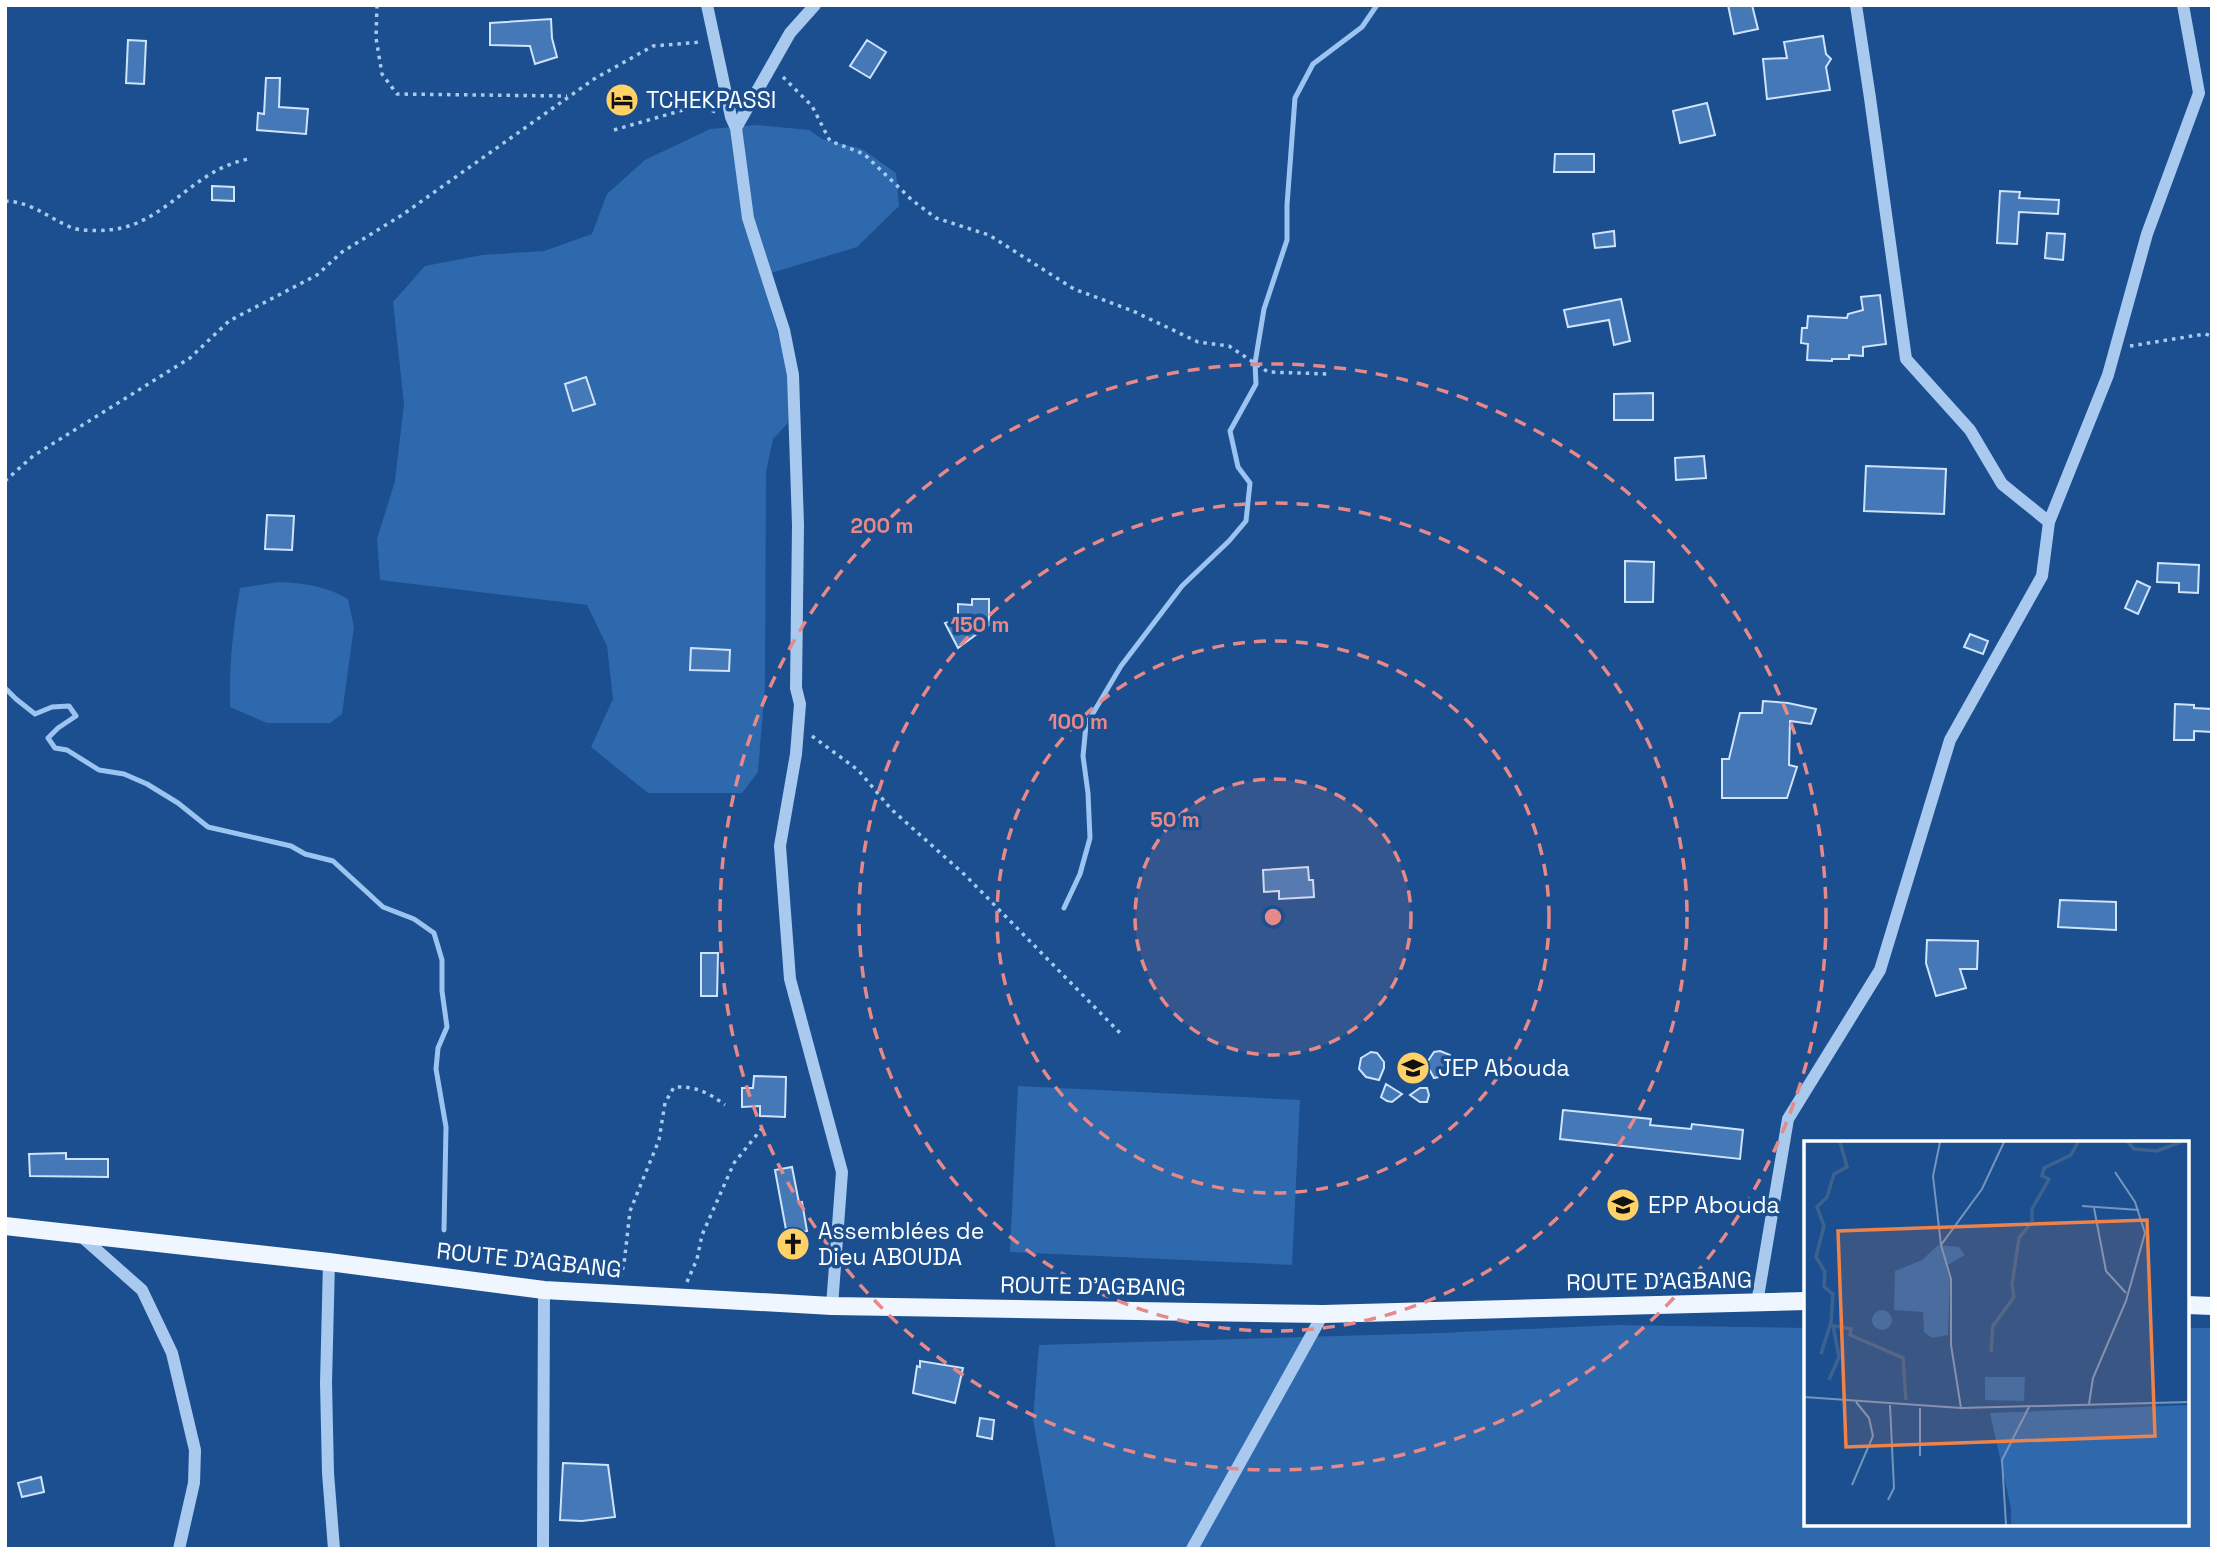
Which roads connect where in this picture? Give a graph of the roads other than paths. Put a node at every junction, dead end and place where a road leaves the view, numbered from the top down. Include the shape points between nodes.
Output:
1 (707, 5) edge
2 (816, 5) edge
3 (1856, 5) edge
4 (2183, 5) edge
5 (734, 123) junction
6 (2049, 522) junction
7 (5, 1226) edge
8 (81, 1236) junction
9 (329, 1262) junction
10 (544, 1290) junction
11 (1804, 1301) edge
12 (1757, 1303) junction
13 (2189, 1305) edge
14 (832, 1306) junction
15 (2212, 1306) edge
16 (1323, 1314) junction
17 (179, 1549) edge
18 (334, 1549) edge
19 (543, 1549) edge
20 (1192, 1549) edge

1 - 5 street
2 - 5 street via 790,33
3 - 6 street via 1906,359 1970,430 2002,484
4 - 6 street via 2199,93 2147,234 2117,348
5 - 14 street via 748,218 784,330 793,375 798,525 796,688 800,704 780,846 790,979 842,1172
6 - 12 street via 2042,576 1950,740 1880,970 1788,1119
7 - 8 main road, ROUTE D'AGBANG
8 - 9 main road, ROUTE D'AGBANG
8 - 17 street via 142,1290 172,1353 195,1450 194,1483
9 - 10 main road, ROUTE D'AGBANG
9 - 18 street via 327,1422
10 - 14 main road, ROUTE D'AGBANG
10 - 19 street
11 - 12 main road, ROUTE D'AGBANG
12 - 16 main road, ROUTE D'AGBANG
13 - 15 main road
14 - 16 main road, ROUTE D'AGBANG
16 - 20 street

